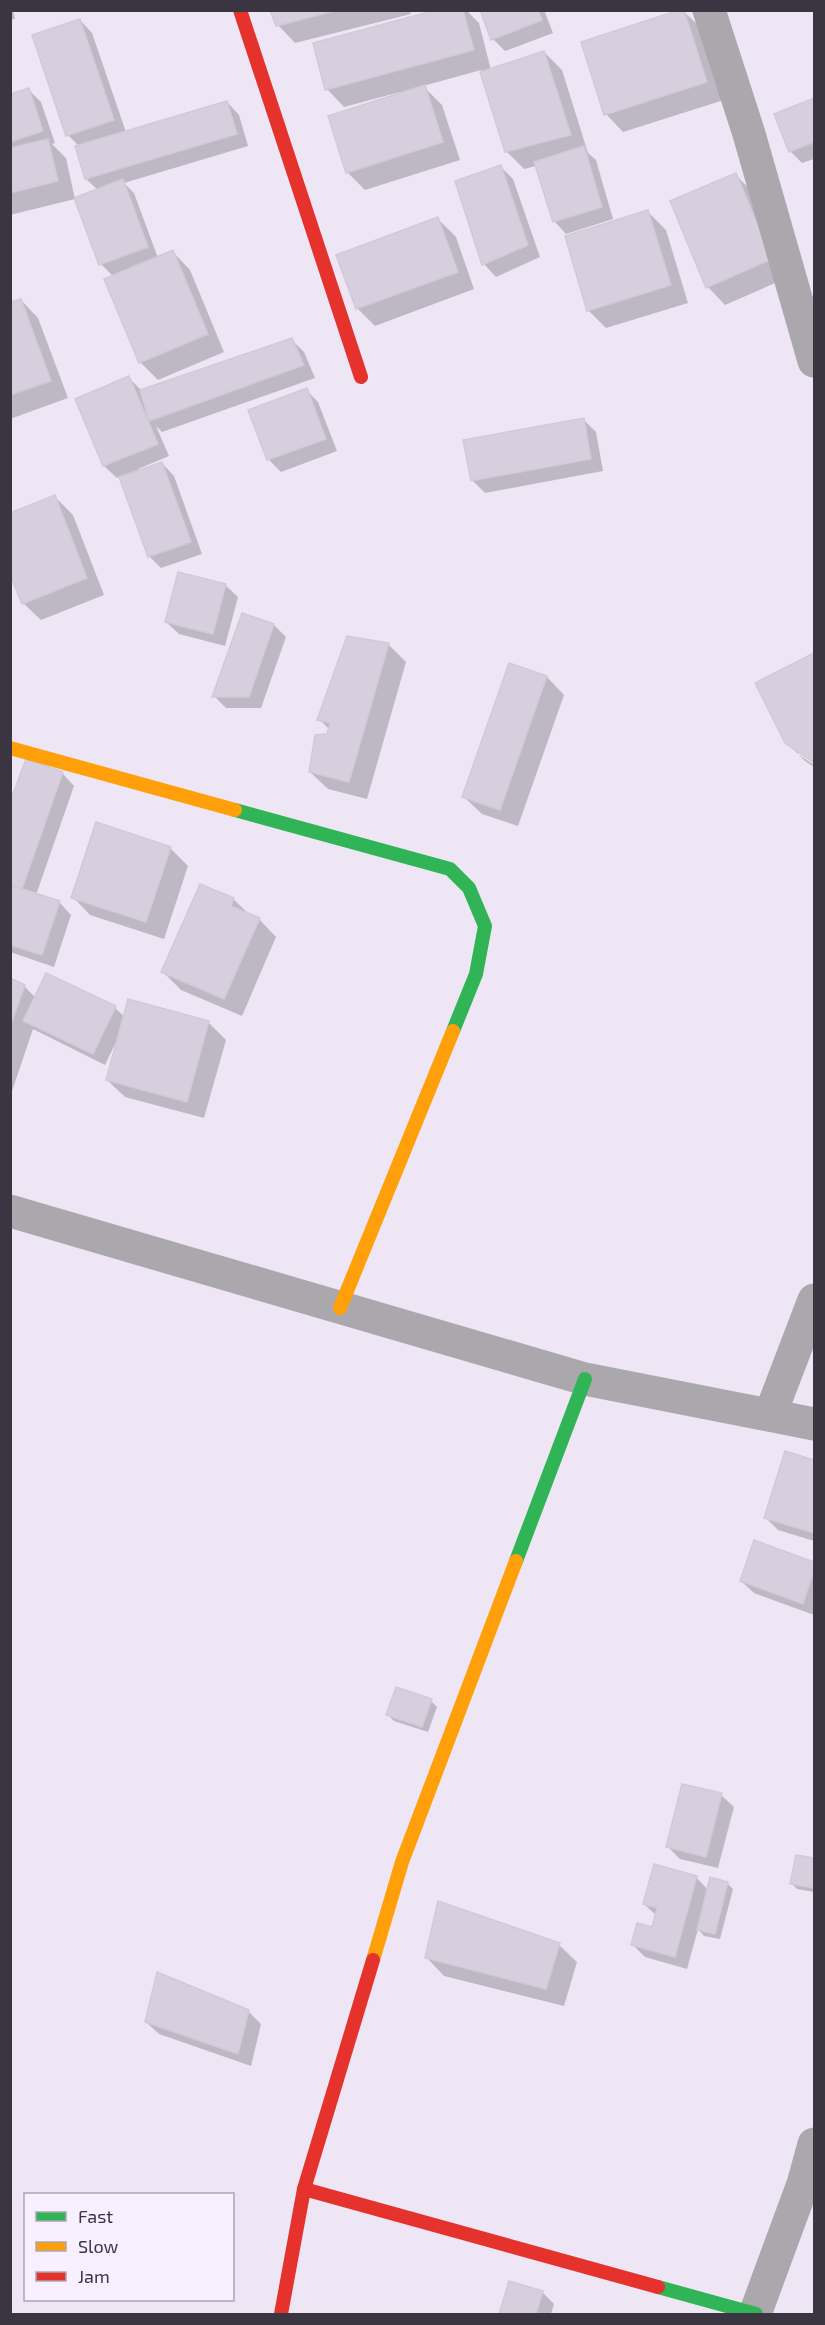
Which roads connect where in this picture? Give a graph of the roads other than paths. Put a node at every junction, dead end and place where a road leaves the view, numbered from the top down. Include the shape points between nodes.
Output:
1 (240, 10) edge
2 (709, 10) edge
3 (814, 361) edge
4 (361, 377) dead end
5 (10, 748) edge
6 (10, 1211) edge
7 (814, 1300) edge
8 (340, 1308) junction
9 (585, 1379) junction
10 (770, 1415) junction
11 (814, 1424) edge
12 (814, 2144) edge
13 (304, 2189) junction
14 (281, 2314) edge
15 (756, 2314) edge

1 - 4 street
2 - 3 street
5 - 8 street via 450,869 469,888 485,926 476,974
6 - 8 street
7 - 10 street
8 - 9 street
9 - 10 street
9 - 13 street via 402,1862
10 - 11 street
12 - 15 street
13 - 14 street
13 - 15 street

